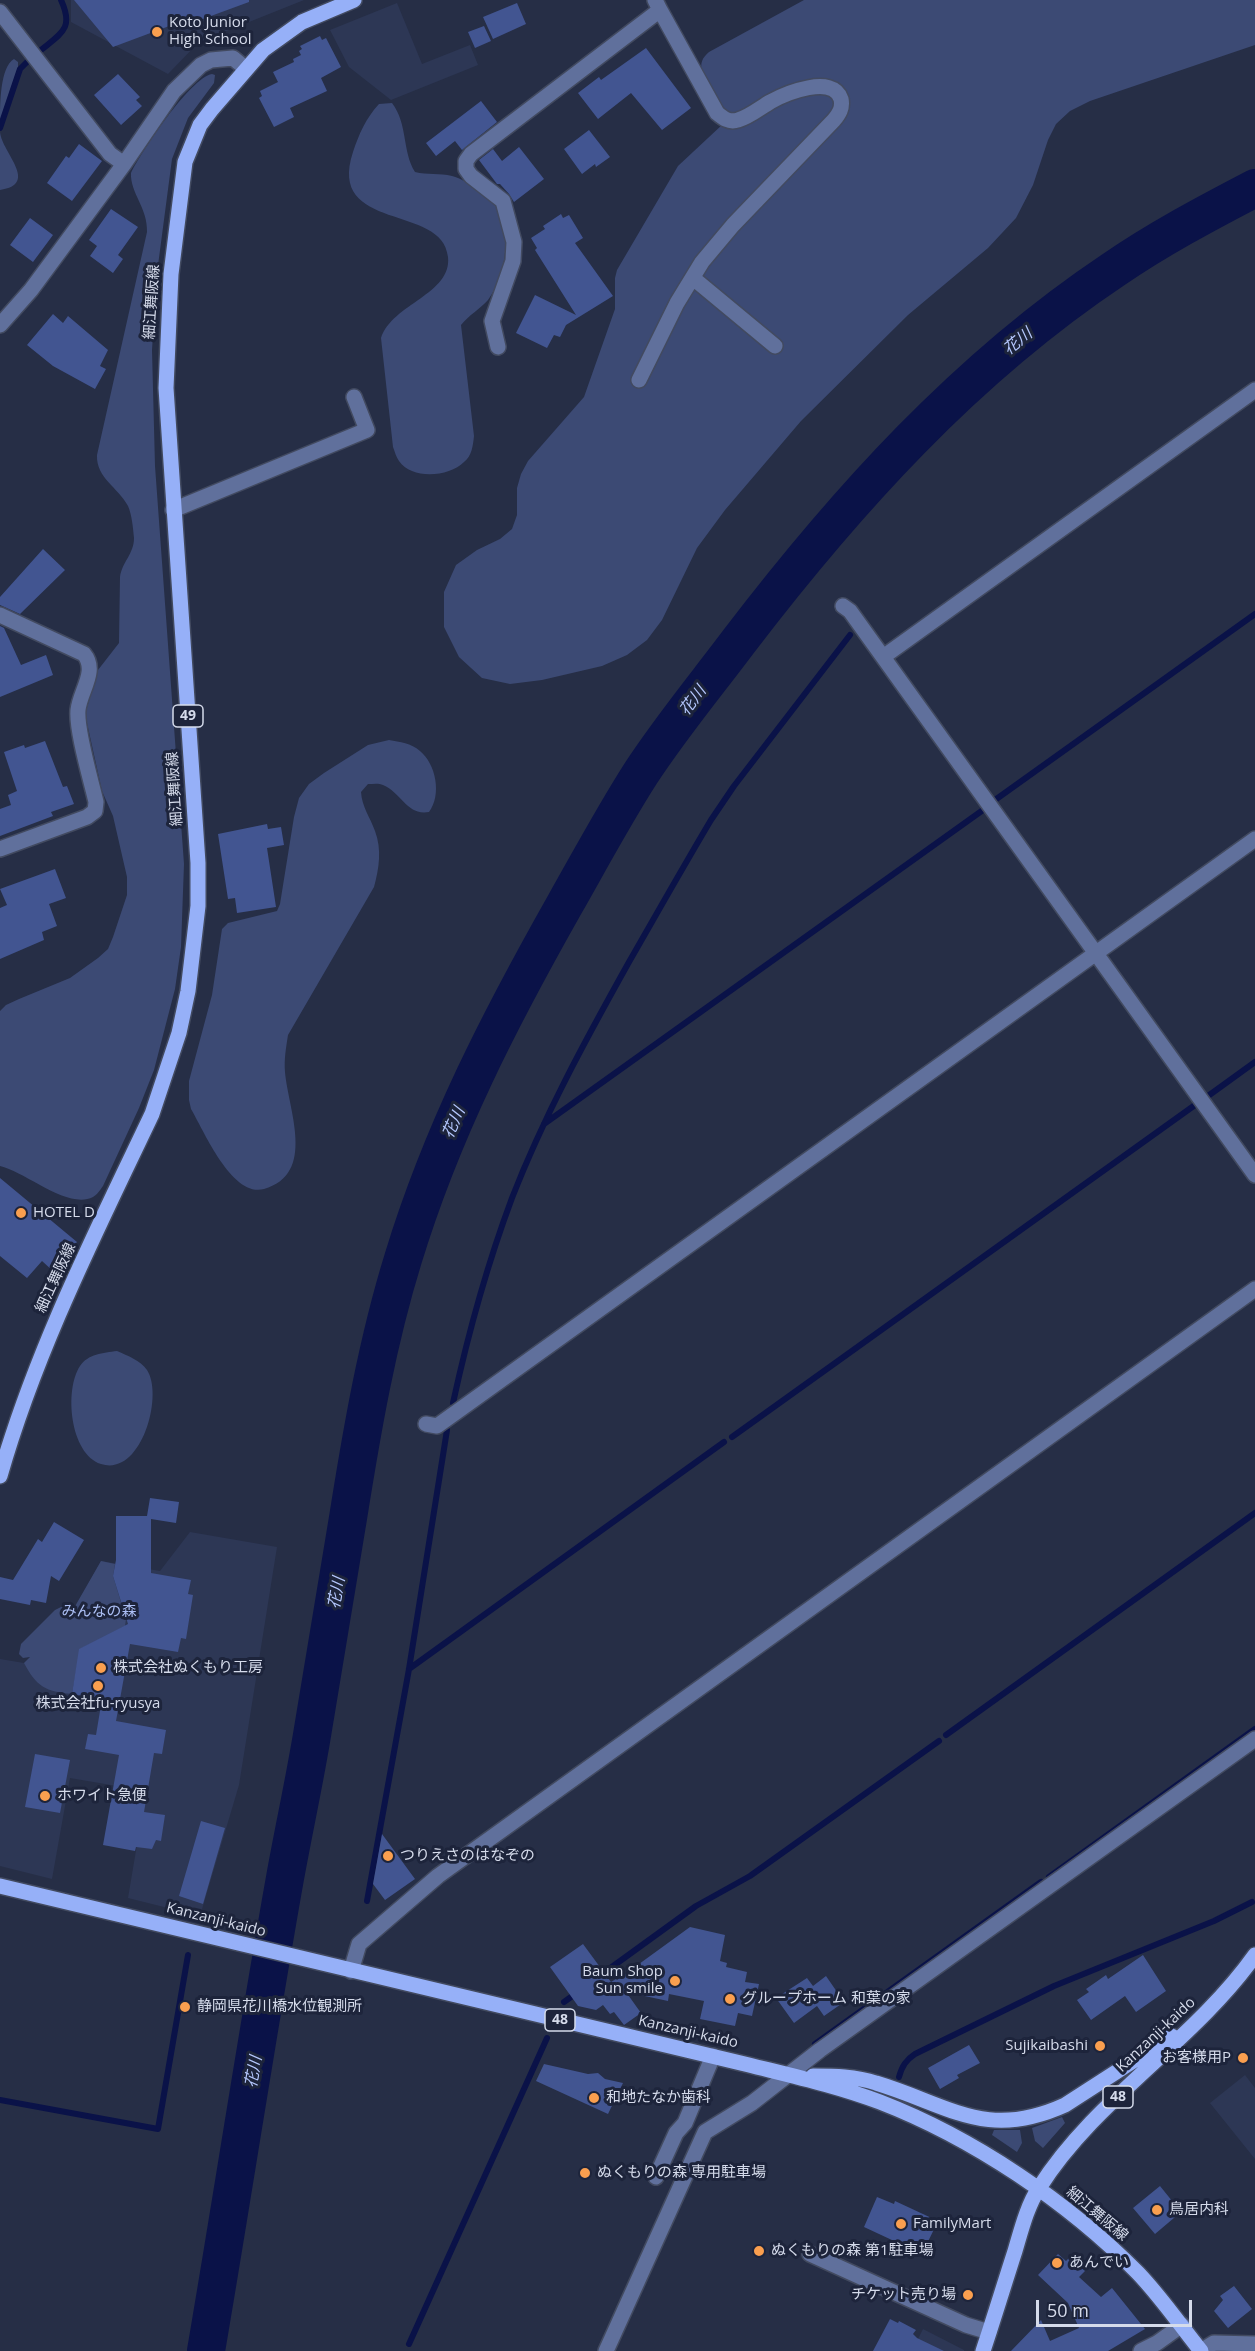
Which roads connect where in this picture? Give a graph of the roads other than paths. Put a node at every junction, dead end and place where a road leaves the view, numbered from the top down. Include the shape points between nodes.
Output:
1 (354, 0) edge
2 (658, 5) edge
3 (0, 12) edge
4 (244, 68) junction
5 (124, 164) junction
6 (693, 278) junction
7 (0, 325) edge
8 (775, 346) dead end
9 (498, 347) dead end
10 (639, 381) dead end
11 (1255, 390) edge
12 (354, 397) dead end
13 (173, 510) junction
14 (843, 606) dead end
15 (0, 615) edge
16 (883, 657) junction
17 (1255, 839) edge
18 (0, 849) edge
19 (1096, 953) junction
20 (1255, 1175) edge
21 (1255, 1288) edge
22 (426, 1424) dead end
23 (0, 1476) edge
24 (1255, 1739) edge
25 (0, 1886) edge
26 (1255, 1955) edge
27 (351, 1971) junction
28 (1207, 2013) junction
29 (713, 2056) junction
30 (789, 2075) junction
31 (656, 2177) dead end
32 (1038, 2189) junction
33 (810, 2254) dead end
34 (1182, 2325) junction
35 (989, 2332) junction
36 (1255, 2344) edge
37 (606, 2351) edge
38 (983, 2351) edge
39 (1141, 2351) edge
40 (1201, 2351) edge

1 - 4 main road, 細江舞阪線 / 49 via 302,22
2 - 6 street via 717,113 725,119 735,121 783,95 817,87 828,86 842,101 841,112 733,225
2 - 9 street via 466,161 471,176 503,201 514,242 513,261 492,321
3 - 5 street via 110,154
4 - 5 street via 233,58 201,65 174,91
4 - 13 main road, 細江舞阪線 / 49 via 201,125 185,162 166,350
5 - 7 street via 31,290
6 - 8 street
6 - 10 street
11 - 16 street
12 - 13 street via 367,430
13 - 23 main road, 細江舞阪線 / 49 via 198,863 198,906 188,991 176,1043 152,1114 41,1357
14 - 16 street
15 - 18 street via 90,660 91,670 78,714 96,802 95,811 87,817
16 - 19 street
17 - 19 street
19 - 20 street
19 - 22 street via 437,1426
21 - 27 street via 438,1876 359,1944
24 - 30 street
25 - 27 main road, Kanzanji-kaido / 48
26 - 28 main road, Kanzanji-kaido / 48
27 - 29 main road, Kanzanji-kaido / 48
28 - 30 main road, 48 via 1065,2105 1017,2120 966,2117 848,2076
28 - 32 main road, Kanzanji-kaido / 48 via 1099,2115
29 - 30 main road, Kanzanji-kaido / 48
29 - 31 street via 686,2123 676,2133
30 - 32 main road, Kanzanji-kaido / 48 via 842,2089 916,2117 986,2153
30 - 37 street via 705,2132
32 - 34 main road, 細江舞阪線 via 1136,2272
32 - 35 main road
33 - 35 street
34 - 39 street
34 - 40 main road, 細江舞阪線
35 - 38 main road
36 - 40 street via 1214,2343

